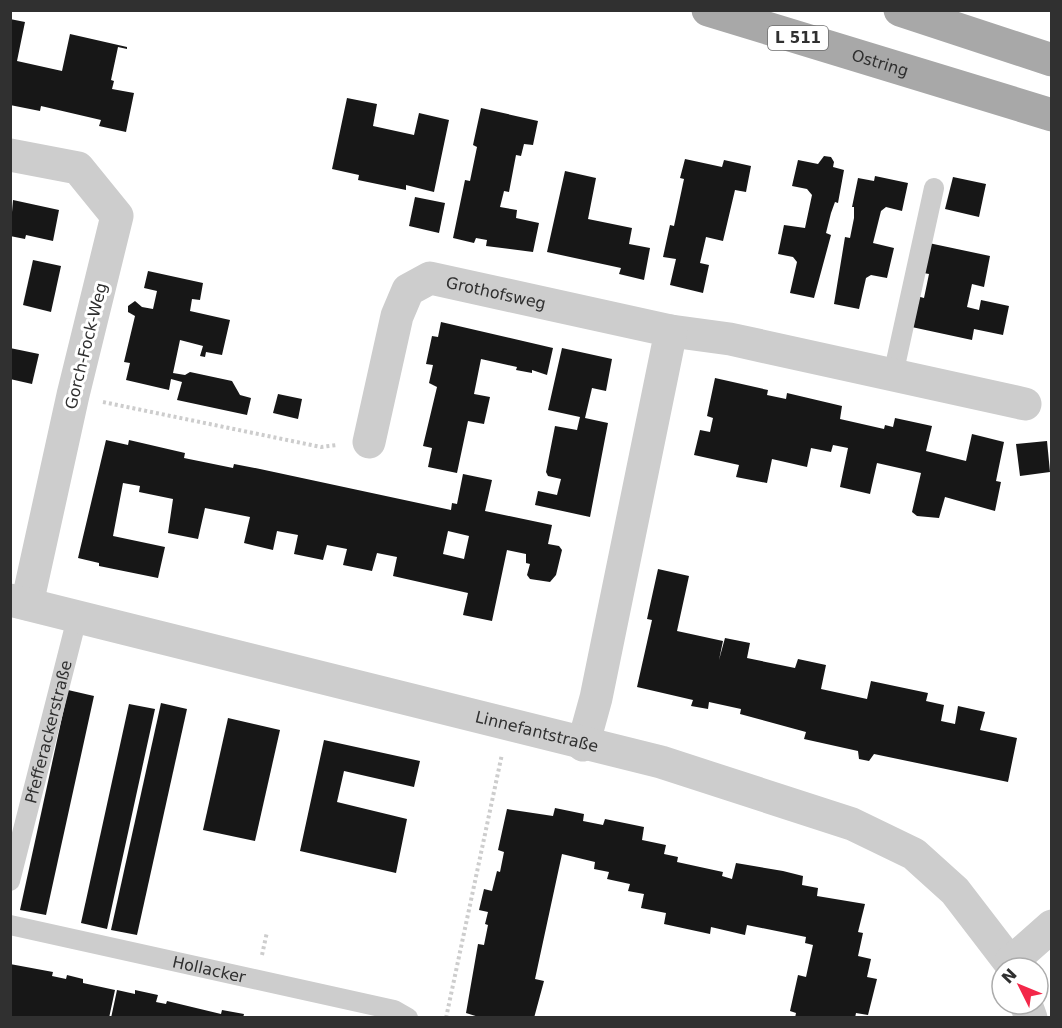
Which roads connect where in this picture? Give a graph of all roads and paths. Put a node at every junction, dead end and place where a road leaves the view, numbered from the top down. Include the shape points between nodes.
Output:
1 (708, 10) edge
2 (900, 10) edge
3 (1052, 60) edge
4 (1052, 115) edge
5 (10, 155) edge
6 (934, 188) dead end
7 (671, 331) junction
8 (893, 375) junction
9 (73, 395) junction
10 (1025, 404) dead end
11 (369, 442) joint
12 (19, 602) edge
13 (78, 618) junction
14 (508, 726) junction
15 (583, 745) junction
16 (10, 881) edge
17 (10, 925) edge
18 (1052, 926) edge
19 (1006, 956) edge
20 (1022, 956) edge
21 (408, 1017) edge
22 (446, 1017) edge

1 - 4 main road, Ostring / L 511
2 - 3 main road
5 - 9 street, Gorch-Fock-Weg via 78,168 117,216
6 - 8 lane
7 - 8 street, Grothofsweg via 730,339
7 - 11 street, Grothofsweg via 430,278 408,290 397,316
7 - 15 street
8 - 10 street, Grothofsweg
9 - 11 path via 321,447
9 - 12 street, Gorch-Fock-Weg
12 - 13 street, Linnefantstraße
13 - 14 street, Linnefantstraße
13 - 16 lane, Pfefferackerstraße
14 - 15 street, Linnefantstraße
14 - 22 path
15 - 19 street, Linnefantstraße via 661,762 852,824 914,854 955,891
17 - 21 lane, Hollacker via 394,1010
18 - 20 street

